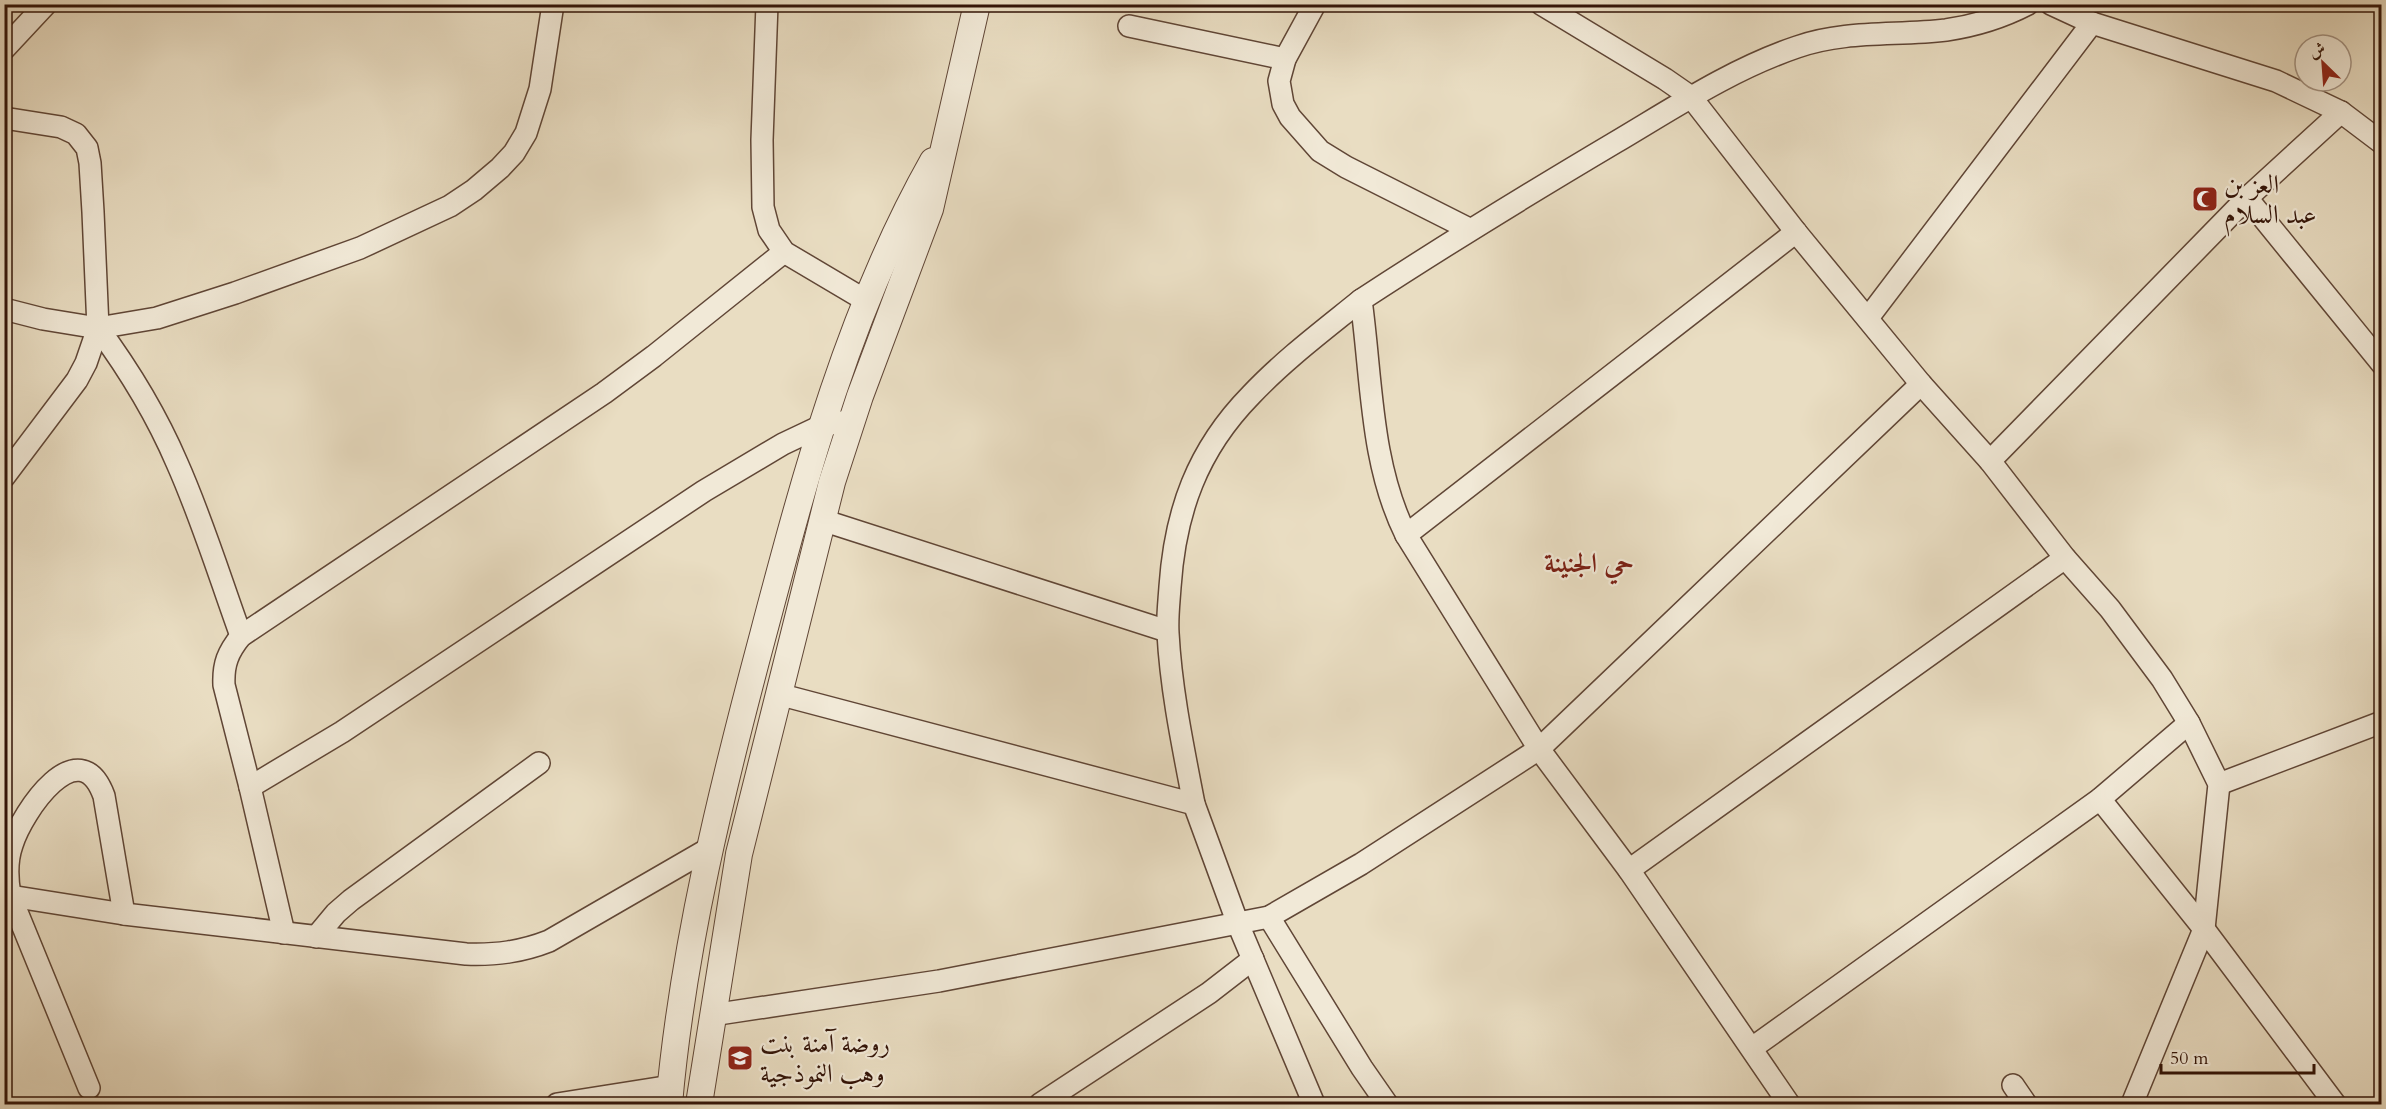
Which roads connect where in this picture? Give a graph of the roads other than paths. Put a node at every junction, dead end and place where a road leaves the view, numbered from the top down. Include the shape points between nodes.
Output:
1 (46, 4) edge
2 (553, 4) edge
3 (767, 4) edge
4 (977, 4) edge
5 (1315, 4) edge
6 (1541, 4) edge
7 (2028, 4) edge
8 (2051, 4) edge
9 (2092, 23) junction
10 (1129, 26) dead end
11 (4, 49) edge
12 (1285, 59) junction
13 (1691, 97) junction
14 (2341, 111) junction
15 (4, 118) edge
16 (948, 135) junction
17 (2382, 143) edge
18 (2247, 198) junction
19 (1469, 229) junction
20 (1796, 232) junction
21 (784, 252) junction
22 (865, 300) junction
23 (1361, 300) junction
24 (4, 309) edge
25 (1868, 318) junction
26 (98, 328) junction
27 (2382, 364) edge
28 (1921, 384) junction
29 (852, 420) junction
30 (821, 426) junction
31 (1990, 461) junction
32 (4, 477) edge
33 (822, 520) junction
34 (1406, 535) junction
35 (2065, 558) junction
36 (1167, 631) junction
37 (241, 636) junction
38 (778, 694) junction
39 (2382, 722) edge
40 (2189, 723) junction
41 (1539, 749) junction
42 (539, 763) dead end
43 (2219, 784) junction
44 (250, 787) junction
45 (2100, 799) junction
46 (1194, 804) junction
47 (710, 848) junction
48 (1629, 870) junction
49 (7, 895) edge
50 (124, 914) junction
51 (1269, 917) junction
52 (1238, 924) junction
53 (2204, 929) junction
54 (284, 933) junction
55 (316, 937) junction
56 (1253, 959) junction
57 (712, 1015) junction
58 (1752, 1048) junction
59 (2013, 1085) dead end
60 (89, 1088) dead end
61 (670, 1095) edge
62 (556, 1104) edge
63 (699, 1104) edge
64 (1040, 1104) edge
65 (1314, 1104) edge
66 (1387, 1104) edge
67 (1789, 1104) edge
68 (2026, 1104) edge
69 (2132, 1104) edge
70 (2335, 1104) edge

1 - 11 street
2 - 26 street via 540,89 526,133 514,153 474,190 450,206 360,248 157,318
3 - 21 street via 763,207 769,230
4 - 16 street
5 - 12 street
6 - 13 street
7 - 13 street via 1993,19 1946,30 1848,35 1801,46 1757,61
8 - 9 street
9 - 14 street via 2276,81
9 - 25 street
10 - 12 street
12 - 19 street via 1279,81 1283,104 1320,151
13 - 19 street
13 - 20 street
14 - 17 street
14 - 18 street
15 - 26 street via 61,127 76,134 87,148
16 - 22 street via 911,199
16 - 29 street via 930,209
18 - 27 street
18 - 31 street
19 - 23 street
20 - 25 street
20 - 34 street
21 - 22 street
21 - 37 street via 604,393
22 - 30 street
23 - 34 street via 1377,444 1394,511
23 - 36 street via 1250,396 1221,431 1196,472 1173,550
24 - 26 street via 43,320
25 - 28 street
26 - 32 street via 77,380
26 - 37 street via 126,365 169,445
28 - 31 street
28 - 41 street
29 - 30 street
29 - 33 street
30 - 44 street via 704,491 342,732
30 - 47 street via 756,661
31 - 35 street
33 - 36 street
33 - 38 street
34 - 41 street
35 - 40 street via 2110,609
35 - 48 street
36 - 46 street
37 - 44 street via 225,659 223,669
38 - 46 street
38 - 57 street via 740,854
39 - 43 street
40 - 43 street
40 - 45 street
41 - 48 street
41 - 51 street via 1361,864
42 - 55 street via 351,900
43 - 53 street
44 - 54 street
45 - 53 street
45 - 58 street
46 - 52 street
47 - 55 street via 549,941 517,952 466,954
47 - 61 street via 687,969
48 - 58 street
49 - 50 street
49 - 50 street via 8,862 21,823 57,778 75,770 95,778 104,796
49 - 60 street
50 - 54 street
51 - 52 street
51 - 66 street
52 - 56 street
52 - 57 street via 939,981
53 - 69 street
53 - 70 street
54 - 55 street
56 - 64 street via 1209,993
56 - 65 street
57 - 63 street
58 - 67 street
59 - 68 street
61 - 62 street

